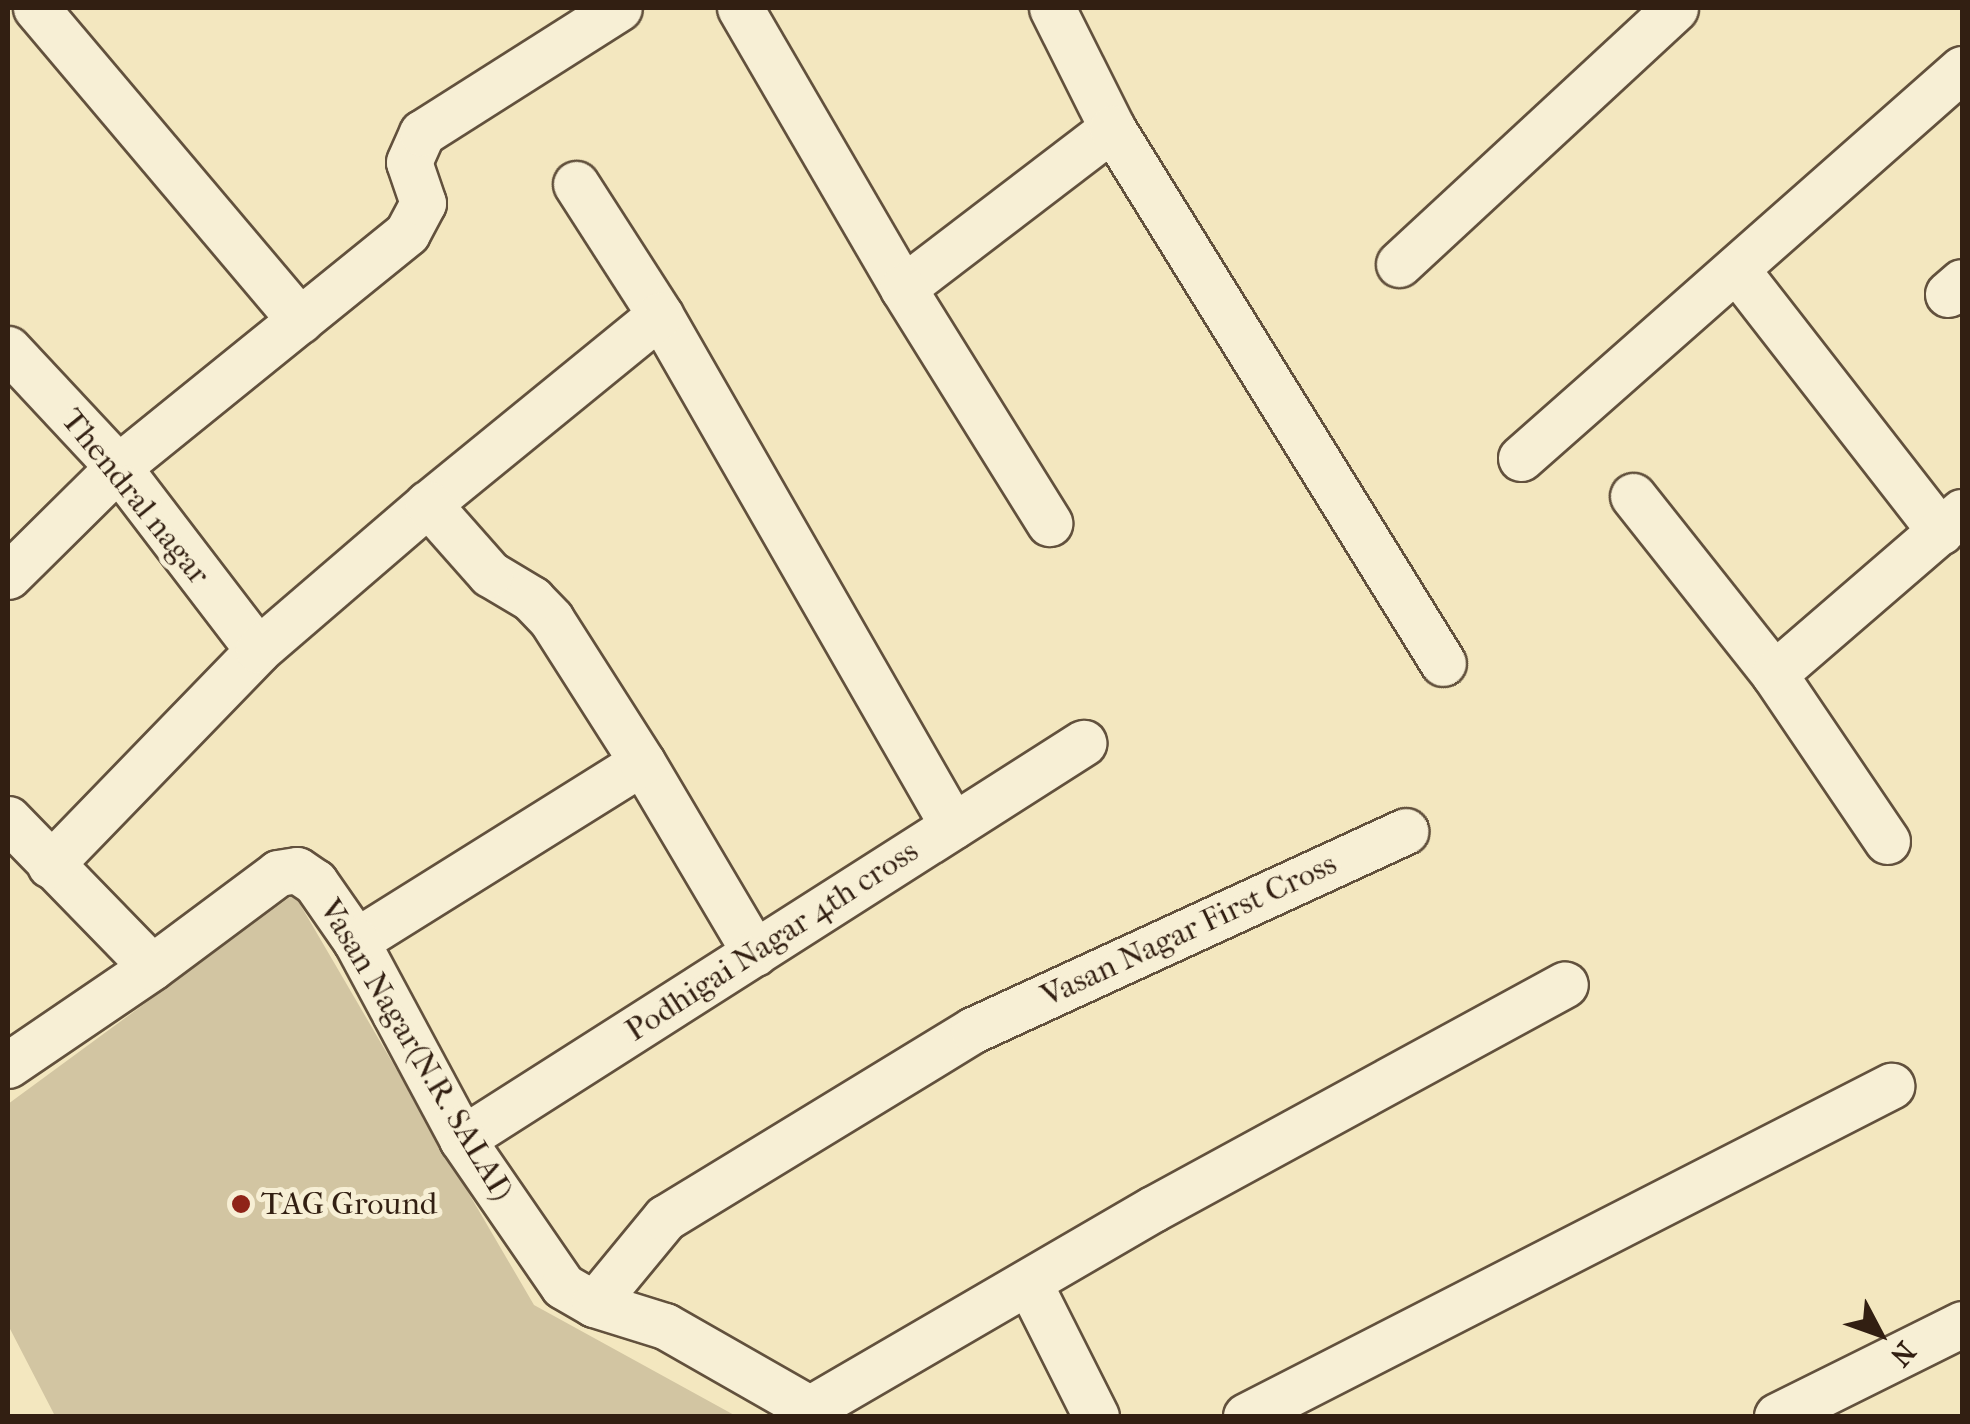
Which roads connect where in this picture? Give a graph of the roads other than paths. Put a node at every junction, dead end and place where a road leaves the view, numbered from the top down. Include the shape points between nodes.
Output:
1 (36, 8) edge
2 (740, 8) edge
3 (1052, 8) edge
4 (1675, 8) edge
5 (603, 12) edge
6 (1962, 69) edge
7 (1112, 128) junction
8 (576, 184) dead end
9 (1399, 264) dead end
10 (1736, 269) junction
11 (904, 288) junction
12 (660, 314) junction
13 (300, 320) junction
14 (8, 349) edge
15 (1521, 458) dead end
16 (118, 466) junction
17 (1633, 496) dead end
18 (428, 504) junction
19 (1952, 522) edge
20 (1048, 523) dead end
21 (8, 576) edge
22 (258, 650) junction
23 (1443, 663) dead end
24 (1774, 674) junction
25 (1083, 743) dead end
26 (642, 762) junction
27 (8, 820) edge
28 (953, 826) junction
29 (1404, 830) dead end
30 (1887, 840) dead end
31 (50, 865) junction
32 (356, 941) junction
33 (755, 952) junction
34 (152, 968) junction
35 (1564, 984) dead end
36 (8, 1065) edge
37 (1891, 1086) dead end
38 (462, 1139) junction
39 (1029, 1282) junction
40 (594, 1304) junction
41 (1962, 1324) edge
42 (817, 1412) edge
43 (1096, 1416) edge
44 (1246, 1416) edge
45 (1777, 1416) edge

1 - 13 street
2 - 11 street
3 - 7 street
4 - 9 street
5 - 13 street via 422,133 409,162 423,202 408,233
6 - 10 street
7 - 11 street
7 - 23 street
8 - 12 street
10 - 15 street
10 - 19 street
11 - 20 street
12 - 18 street
12 - 28 street
13 - 16 street
14 - 16 street, Thendral nagar
16 - 21 street
16 - 22 street, Thendral nagar
17 - 24 street
18 - 22 street
18 - 26 street via 490,574 551,619
19 - 24 street
22 - 31 street
24 - 30 street
25 - 28 street, Podhigai Nagar 4th cross
26 - 32 street
26 - 33 street
27 - 31 street
28 - 33 street, Podhigai Nagar 4th cross
29 - 40 street, Vasan Nagar First Cross via 973,1030 665,1218
31 - 34 street
32 - 34 street, Vasan Nagar(N.R. SALAI) via 315,882 297,870 278,873
32 - 38 street, Vasan Nagar(N.R. SALAI)
33 - 38 street, Podhigai Nagar 4th cross
34 - 36 street, Vasan Nagar(N.R. SALAI)
35 - 39 street
37 - 44 street
38 - 40 street, Vasan Nagar(N.R. SALAI) via 563,1286
39 - 42 street
39 - 43 street
40 - 42 street, Vasan Nagar(N.R. SALAI) via 665,1326
41 - 45 street

